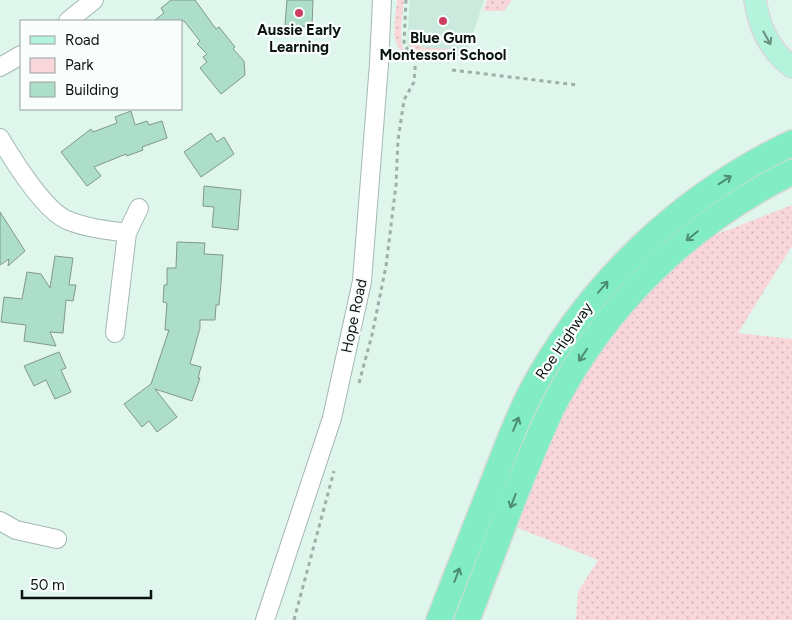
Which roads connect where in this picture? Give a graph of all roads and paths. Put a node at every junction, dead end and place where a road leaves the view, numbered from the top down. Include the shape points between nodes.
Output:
1 (382, 0) edge
2 (755, 0) edge
3 (83, 3) edge
4 (69, 20) edge
5 (416, 55) dead end
6 (20, 57) edge
7 (449, 61) dead end
8 (0, 67) edge
9 (792, 68) edge
10 (452, 70) dead end
11 (576, 85) dead end
12 (0, 138) edge
13 (792, 143) edge
14 (792, 172) edge
15 (139, 208) dead end
16 (127, 233) junction
17 (115, 333) dead end
18 (0, 521) edge
19 (57, 539) dead end
20 (265, 620) edge
21 (439, 620) edge
22 (467, 620) edge

1 - 20 street, Hope Road via 362,281 332,418
2 -> 9 main road via 763,32
3 - 4 street
5 - 7 path
6 - 8 street
10 - 11 path
12 - 16 street via 52,210 82,225
21 -> 13 highway, Roe Highway via 520,416 543,371 585,308 636,251 680,212 735,174
14 -> 22 highway, Roe Highway via 728,209 677,248 626,299 592,343 543,426
15 - 16 street
16 - 17 street
18 - 19 street via 16,530

